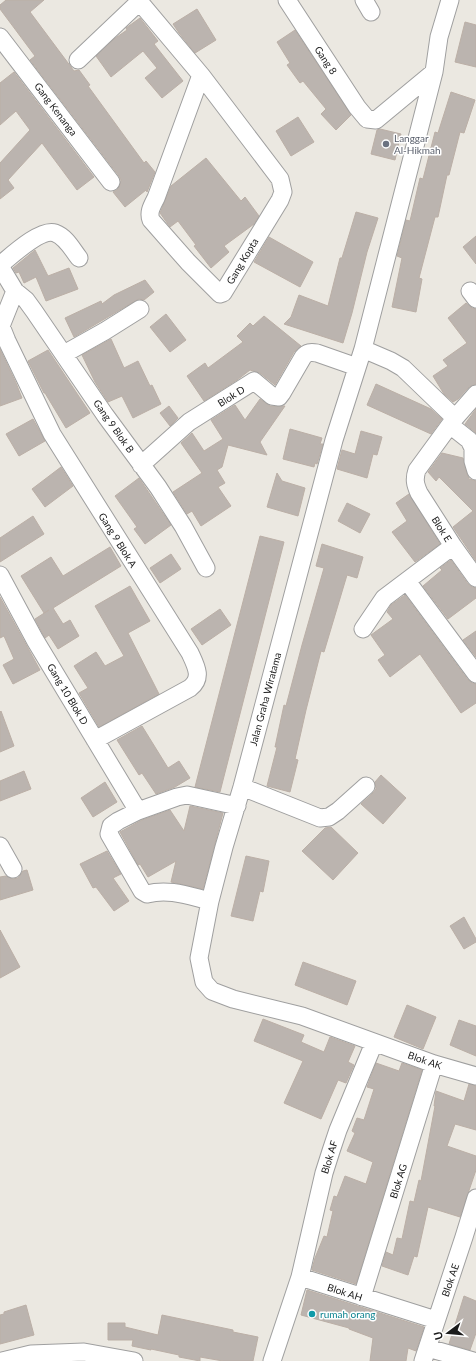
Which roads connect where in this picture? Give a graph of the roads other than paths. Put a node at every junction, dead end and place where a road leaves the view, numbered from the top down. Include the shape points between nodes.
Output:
1 (286, 0) edge
2 (450, 0) edge
3 (138, 1) edge
4 (0, 37) edge
5 (78, 60) dead end
6 (434, 72) junction
7 (201, 74) junction
8 (111, 182) dead end
9 (78, 258) dead end
10 (0, 266) edge
11 (15, 290) junction
12 (140, 309) dead end
13 (363, 349) junction
14 (64, 354) junction
15 (357, 368) junction
16 (476, 394) edge
17 (453, 422) junction
18 (141, 465) junction
19 (476, 471) edge
20 (452, 546) junction
21 (206, 568) dead end
22 (0, 575) edge
23 (476, 578) edge
24 (407, 581) junction
25 (363, 629) dead end
26 (476, 674) edge
27 (95, 740) junction
28 (366, 786) dead end
29 (242, 787) junction
30 (237, 806) junction
31 (138, 811) junction
32 (0, 846) edge
33 (13, 869) dead end
34 (210, 901) junction
35 (199, 958) joint
36 (374, 1043) junction
37 (434, 1064) junction
38 (476, 1076) edge
39 (476, 1198) edge
40 (300, 1277) junction
41 (362, 1297) junction
42 (436, 1320) junction
43 (425, 1355) edge
44 (2, 1361) edge
45 (134, 1361) edge
46 (272, 1361) edge
47 (473, 1361) edge

1 - 6 street, Gang 8 via 367,119 376,120
2 - 6 street via 439,37
3 - 5 street
3 - 7 street, Gang Kopta
4 - 8 street, Gang Kenanga
6 - 13 street, Jalan Graha Wiratama
7 - 7 street, Gang Kopta via 149,216 188,262 220,294 223,293 283,192 280,179
9 - 10 street via 66,240 53,232 38,236
10 - 11 street, Gang 9 Blok B
11 - 14 street, Gang 9 Blok B via 26,300
11 - 27 street, Gang 9 Blok A via 1,326 7,341 52,434 190,653 198,675 198,680 190,688
12 - 14 street
13 - 15 street, Jalan Graha Wiratama
13 - 17 street via 403,368
14 - 18 street, Gang 9 Blok B
15 - 18 street, Blok D via 317,353 307,353 278,396 272,396 254,381 189,422
15 - 29 street, Jalan Graha Wiratama via 334,440
16 - 17 street
17 - 19 street via 473,448
17 - 20 street, Blok E via 414,477 419,493
18 - 21 street, Gang 9 Blok B via 184,526
20 - 23 street, Blok E
20 - 24 street
22 - 27 street, Gang 10 Blok D via 35,640
24 - 25 street via 384,598
24 - 26 street
27 - 31 street, Gang 10 Blok D
28 - 29 street via 338,811 329,817 320,818
29 - 30 street, Jalan Graha Wiratama
30 - 31 street via 187,795
30 - 34 street, Jalan Graha Wiratama
31 - 34 street via 111,826 109,834 142,890 147,894 174,892
32 - 33 street
34 - 35 street, Jalan Graha Wiratama
35 - 36 street, Blok AK via 204,982 212,992 302,1016
36 - 37 street, Blok AK
36 - 40 street, Blok AF via 338,1130 324,1173
37 - 38 street, Blok AK
37 - 41 street, Blok AG
39 - 42 street, Blok AE
40 - 41 street, Blok AH
40 - 46 street, Blok AF
41 - 42 street, Blok AH
42 - 43 street, Blok AE
43 - 47 street
44 - 45 street via 31,1354 84,1352

